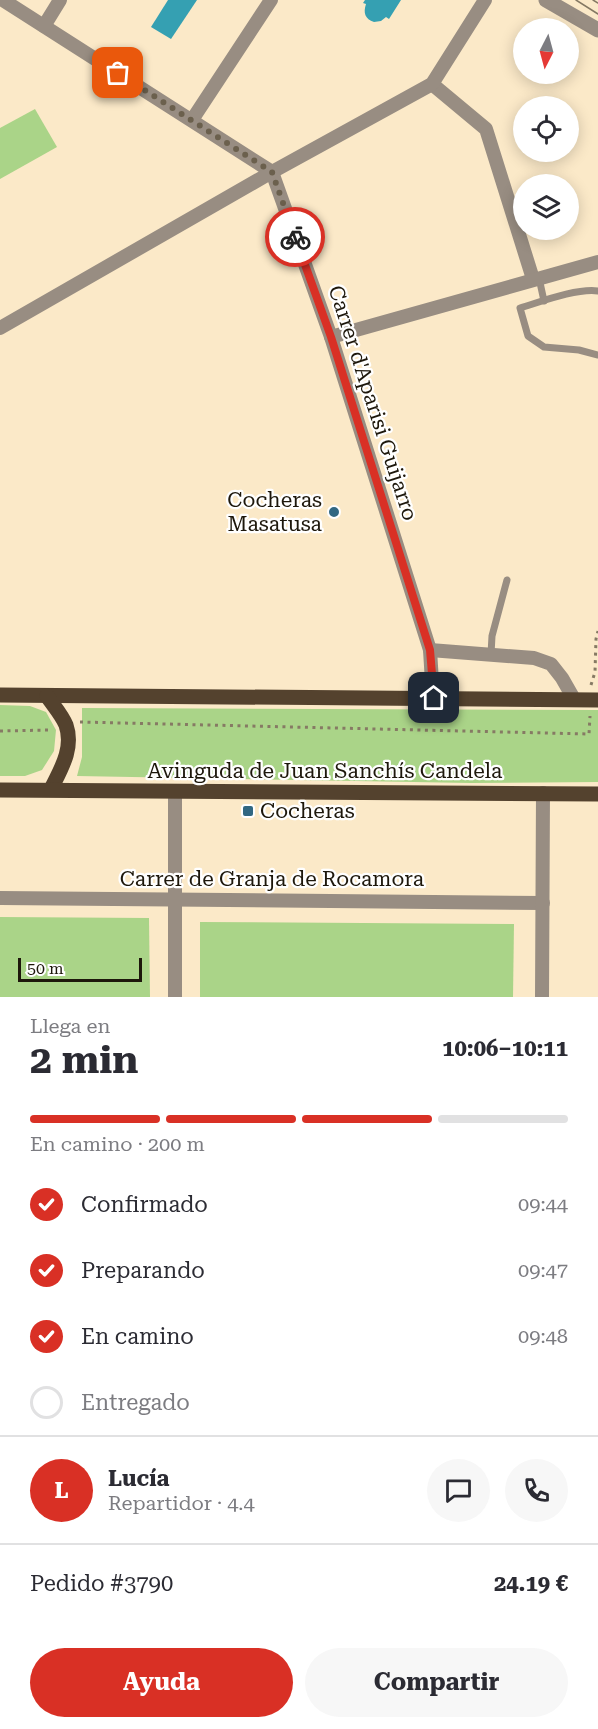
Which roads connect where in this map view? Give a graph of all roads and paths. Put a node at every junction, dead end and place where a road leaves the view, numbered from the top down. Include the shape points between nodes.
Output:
1 (3, 0) edge
2 (60, 0) edge
3 (271, 0) edge
4 (485, 0) edge
5 (546, 0) edge
6 (44, 26) junction
7 (598, 30) edge
8 (432, 84) junction
9 (192, 120) junction
10 (272, 172) junction
11 (598, 262) edge
12 (536, 279) junction
13 (598, 291) edge
14 (544, 301) junction
15 (0, 328) edge
16 (331, 337) junction
17 (598, 354) edge
18 (507, 580) dead end
19 (598, 631) edge
20 (430, 650) junction
21 (491, 654) junction
22 (0, 695) edge
23 (47, 696) junction
24 (434, 698) junction
25 (574, 699) junction
26 (594, 700) edge
27 (66, 727) junction
28 (0, 731) edge
29 (51, 789) junction
30 (0, 790) edge
31 (175, 792) junction
32 (543, 793) junction
33 (598, 794) edge
34 (0, 898) edge
35 (176, 900) junction
36 (543, 903) junction
37 (175, 997) edge
38 (542, 997) edge

1 - 6 street
2 - 6 street
3 - 9 street
4 - 8 street
5 - 7 street
6 - 9 street
8 - 10 street
8 - 12 street via 486,129
9 - 10 street
10 - 15 street
10 - 16 street, Carrer d'Aparisi Guijarro
11 - 12 street
12 - 14 lane
12 - 16 street
13 - 14 lane
14 - 17 lane via 520,309 528,336 544,348
16 - 20 street, Carrer d'Aparisi Guijarro
18 - 21 lane
19 - 26 path via 591,682
20 - 21 street
20 - 24 street, Carrer d'Aparisi Guijarro
21 - 25 street via 534,658 551,664
22 - 23 main road
23 - 24 main road
23 - 27 main road
24 - 25 main road
25 - 26 main road
26 - 27 path via 589,734 81,721
27 - 28 path
27 - 29 main road via 67,758
29 - 30 main road, Avinguda de Juan Sanchís Candela
29 - 31 main road, Avinguda de Juan Sanchís Candela
31 - 32 main road, Avinguda de Juan Sanchís Candela
31 - 35 street
32 - 33 main road, Avinguda de Juan Sanchís Candela
32 - 36 street
34 - 35 street, Carrer de Granja de Rocamora
35 - 36 street, Carrer de Granja de Rocamora
35 - 37 street
36 - 38 street

